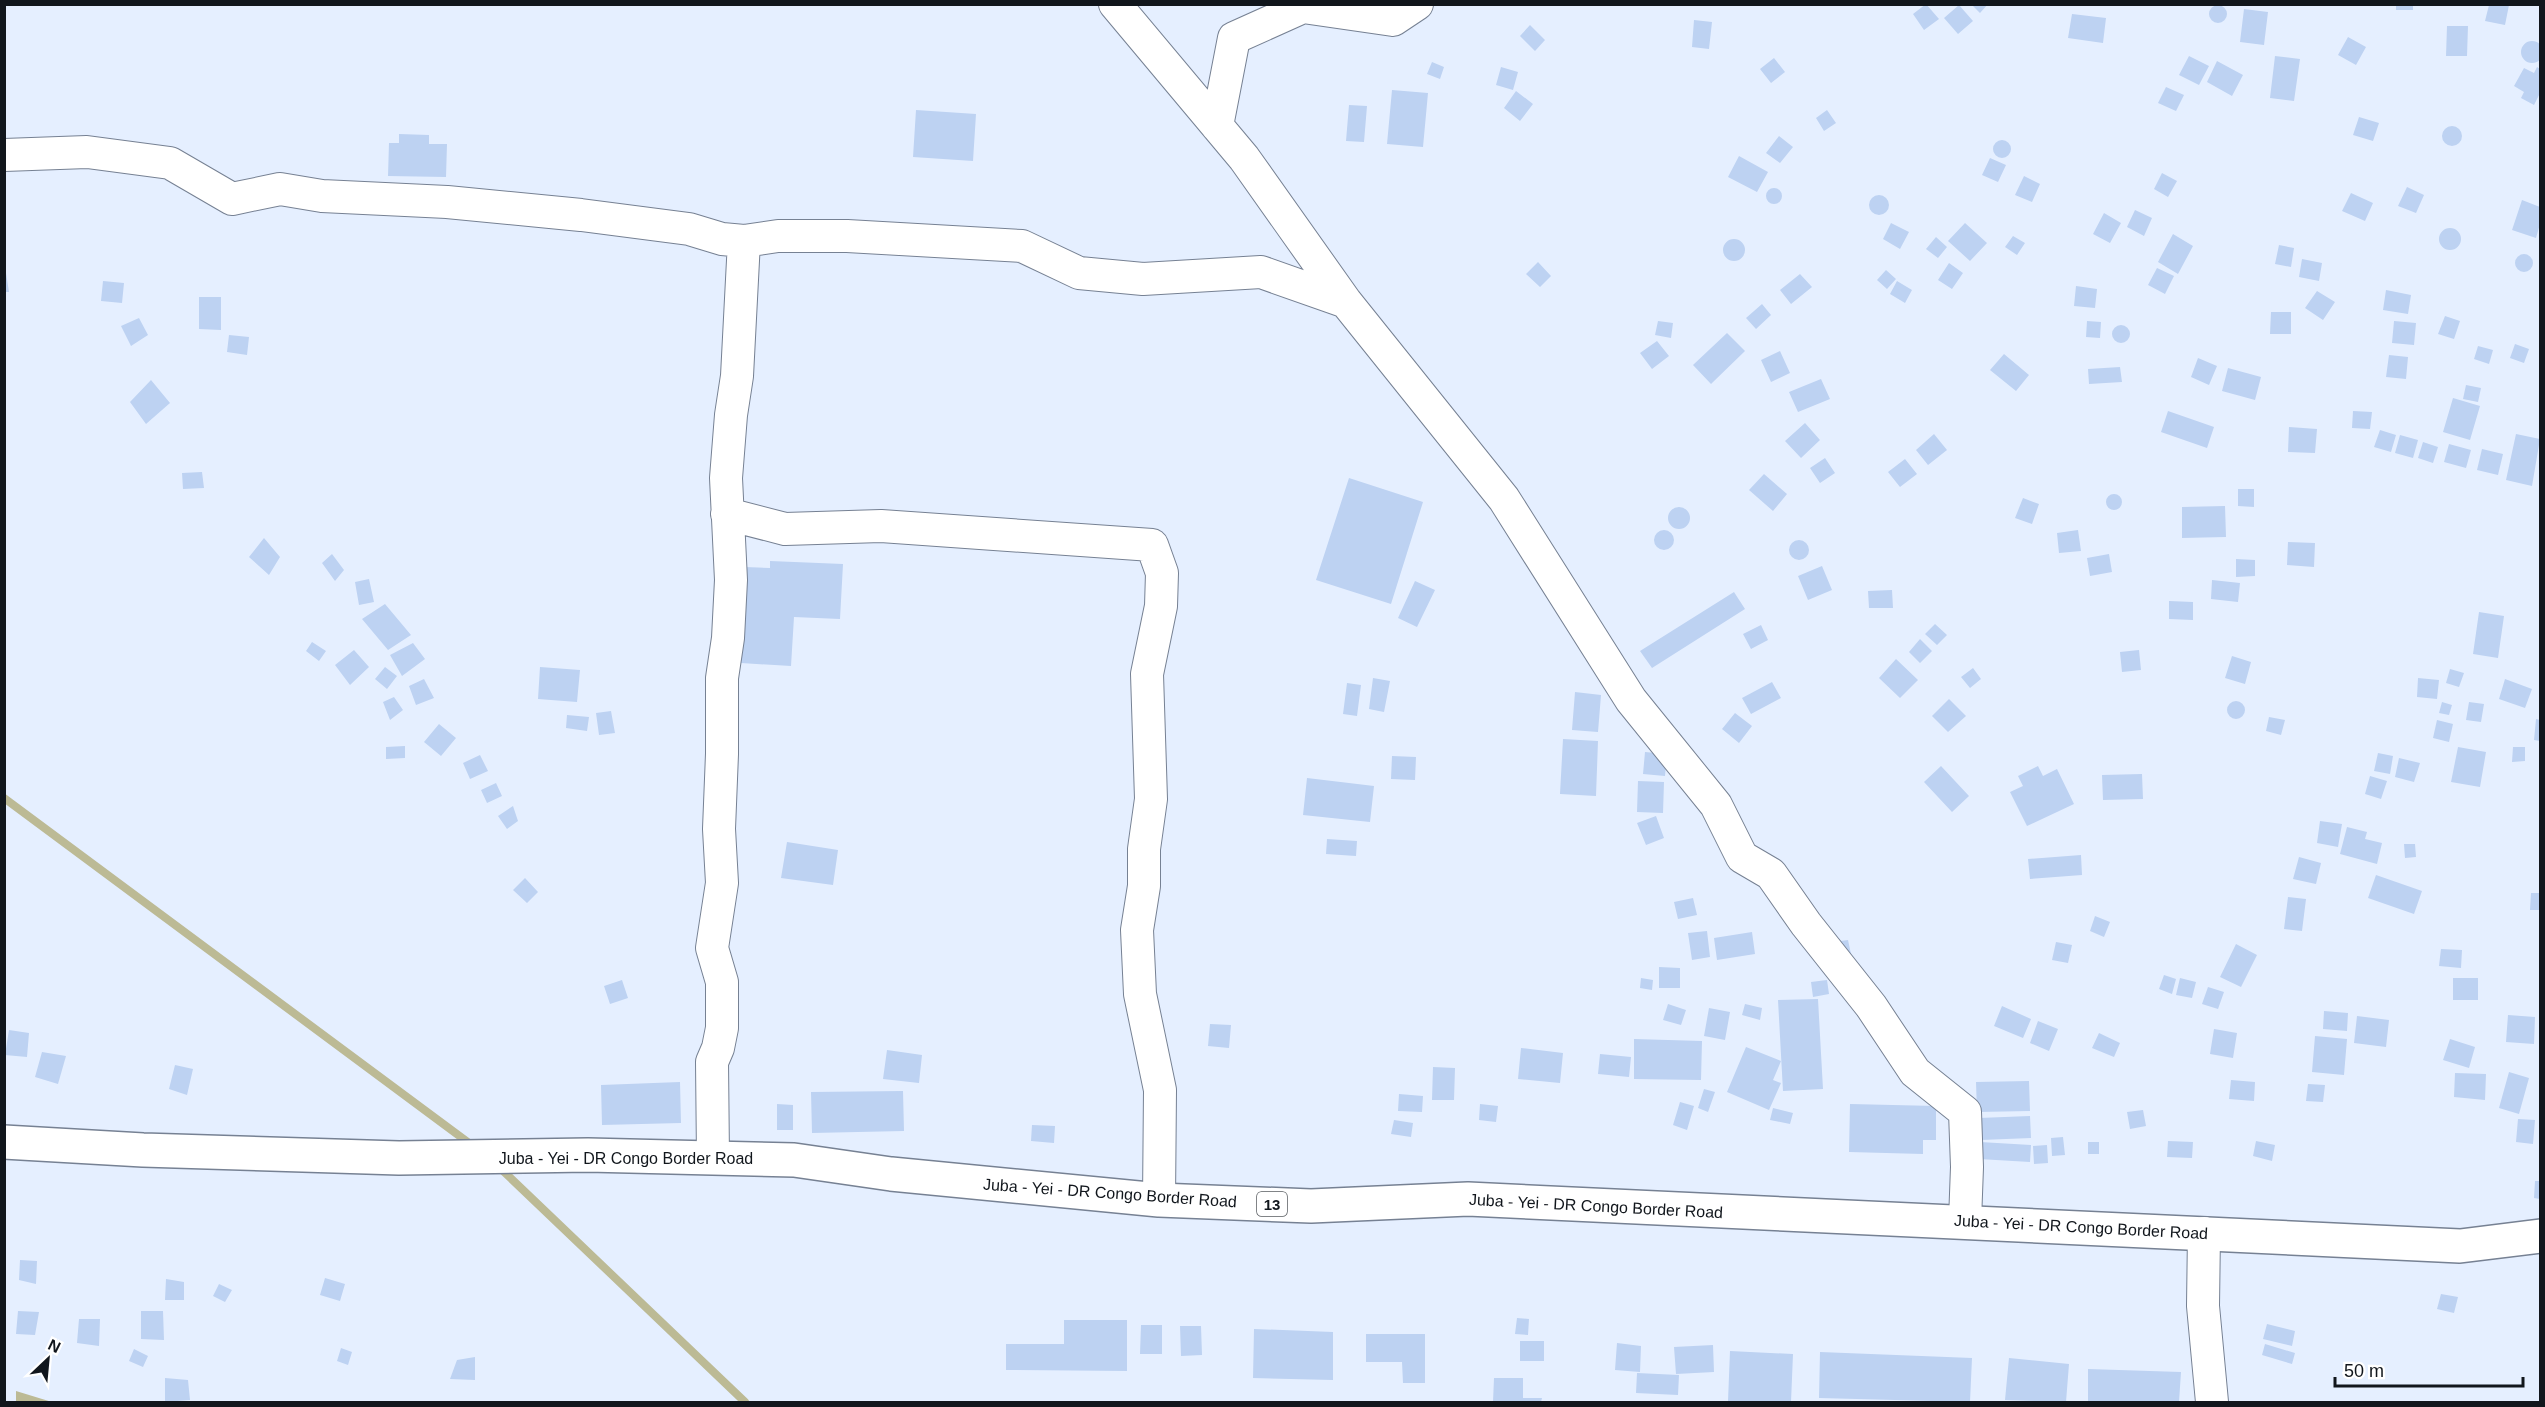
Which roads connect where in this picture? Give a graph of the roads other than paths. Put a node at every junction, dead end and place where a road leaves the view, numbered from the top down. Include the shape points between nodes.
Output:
1 (1114, 4) edge
2 (1417, 4) edge
3 (1217, 126) junction
4 (4, 155) edge
5 (744, 241) junction
6 (1346, 302) junction
7 (727, 514) junction
8 (4, 1142) edge
9 (713, 1158) junction
10 (1159, 1200) junction
11 (1965, 1221) junction
12 (2204, 1233) junction
13 (2541, 1236) edge
14 (2212, 1402) edge

1 - 3 street
2 - 3 street via 1393,20 1303,7 1234,38
3 - 6 street
4 - 5 street via 87,152 170,163 232,199 280,189 322,196 447,202 688,229
5 - 6 street via 778,236 847,236 1022,246 1079,273 1143,279 1261,272
5 - 7 street via 737,375 726,478
6 - 11 street via 1504,499 1631,700 1716,806 1742,857 1771,874 1871,1006 1915,1072 1965,1112
7 - 9 street via 731,580 722,678 722,883 712,948 722,982 722,1028 712,1062
7 - 10 street via 785,529 881,526 1152,545 1162,573 1161,606 1147,674 1151,799 1137,930 1140,994 1160,1090
8 - 9 main road, Juba - Yei - DR Congo Border Road / 13 via 399,1158
9 - 10 main road, Juba - Yei - DR Congo Border Road / 13 via 794,1160 891,1174
10 - 11 main road, Juba - Yei - DR Congo Border Road / 13 via 1311,1206 1468,1200
11 - 12 main road, Juba - Yei - DR Congo Border Road / 13
12 - 13 main road, Juba - Yei - DR Congo Border Road / 13 via 2460,1246
12 - 14 street via 2203,1306

